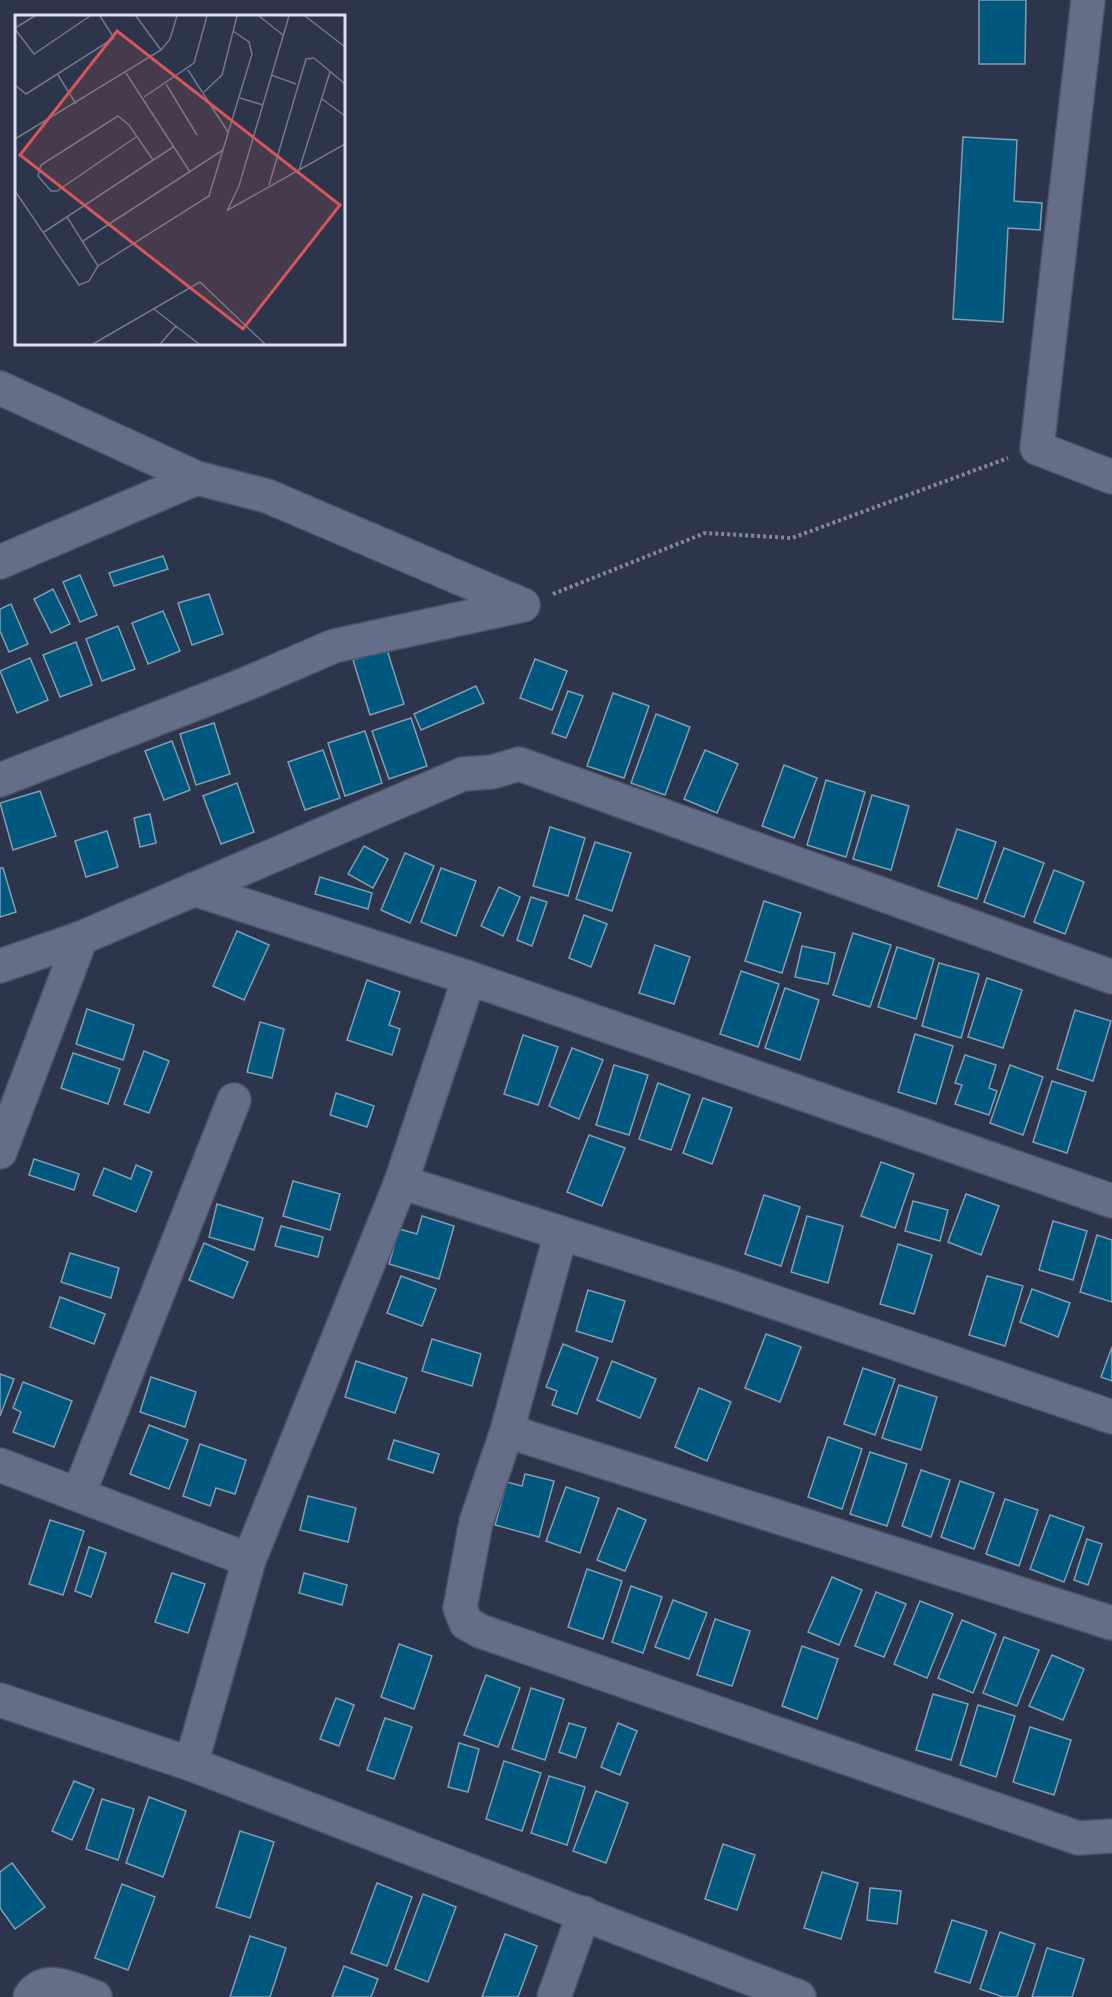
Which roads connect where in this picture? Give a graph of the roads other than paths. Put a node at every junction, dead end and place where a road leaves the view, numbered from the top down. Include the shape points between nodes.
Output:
1 (1088, 0) edge
2 (0, 388) edge
3 (1112, 477) edge
4 (197, 478) junction
5 (0, 562) edge
6 (0, 780) edge
7 (194, 889) junction
8 (81, 938) junction
9 (0, 966) edge
10 (1112, 977) edge
11 (469, 978) junction
12 (234, 1100) dead end
13 (0, 1152) edge
14 (401, 1182) junction
15 (1112, 1201) edge
16 (561, 1233) junction
17 (1112, 1417) edge
18 (507, 1431) junction
19 (0, 1465) edge
20 (79, 1493) junction
21 (249, 1560) junction
22 (1112, 1623) edge
23 (0, 1700) edge
24 (191, 1764) junction
25 (1112, 1836) edge
26 (584, 1913) junction
27 (30, 1997) edge
28 (95, 1997) edge
29 (554, 1997) edge
30 (799, 1997) edge

1 - 3 street via 1037,448
2 - 4 street
4 - 5 street
4 - 6 street via 277,500 523,605 334,646
7 - 8 street
7 - 10 street via 464,774 492,772 519,764
7 - 11 street
8 - 9 street
8 - 13 street
11 - 14 street
11 - 15 street
12 - 20 street
14 - 16 street
14 - 21 street
16 - 17 street
16 - 18 street
18 - 22 street
18 - 25 street via 476,1522 459,1608 466,1623 1078,1838
19 - 20 street
20 - 21 street
21 - 24 street
23 - 24 street
24 - 26 street
26 - 29 street
26 - 30 street
27 - 28 street via 38,1987 50,1983

